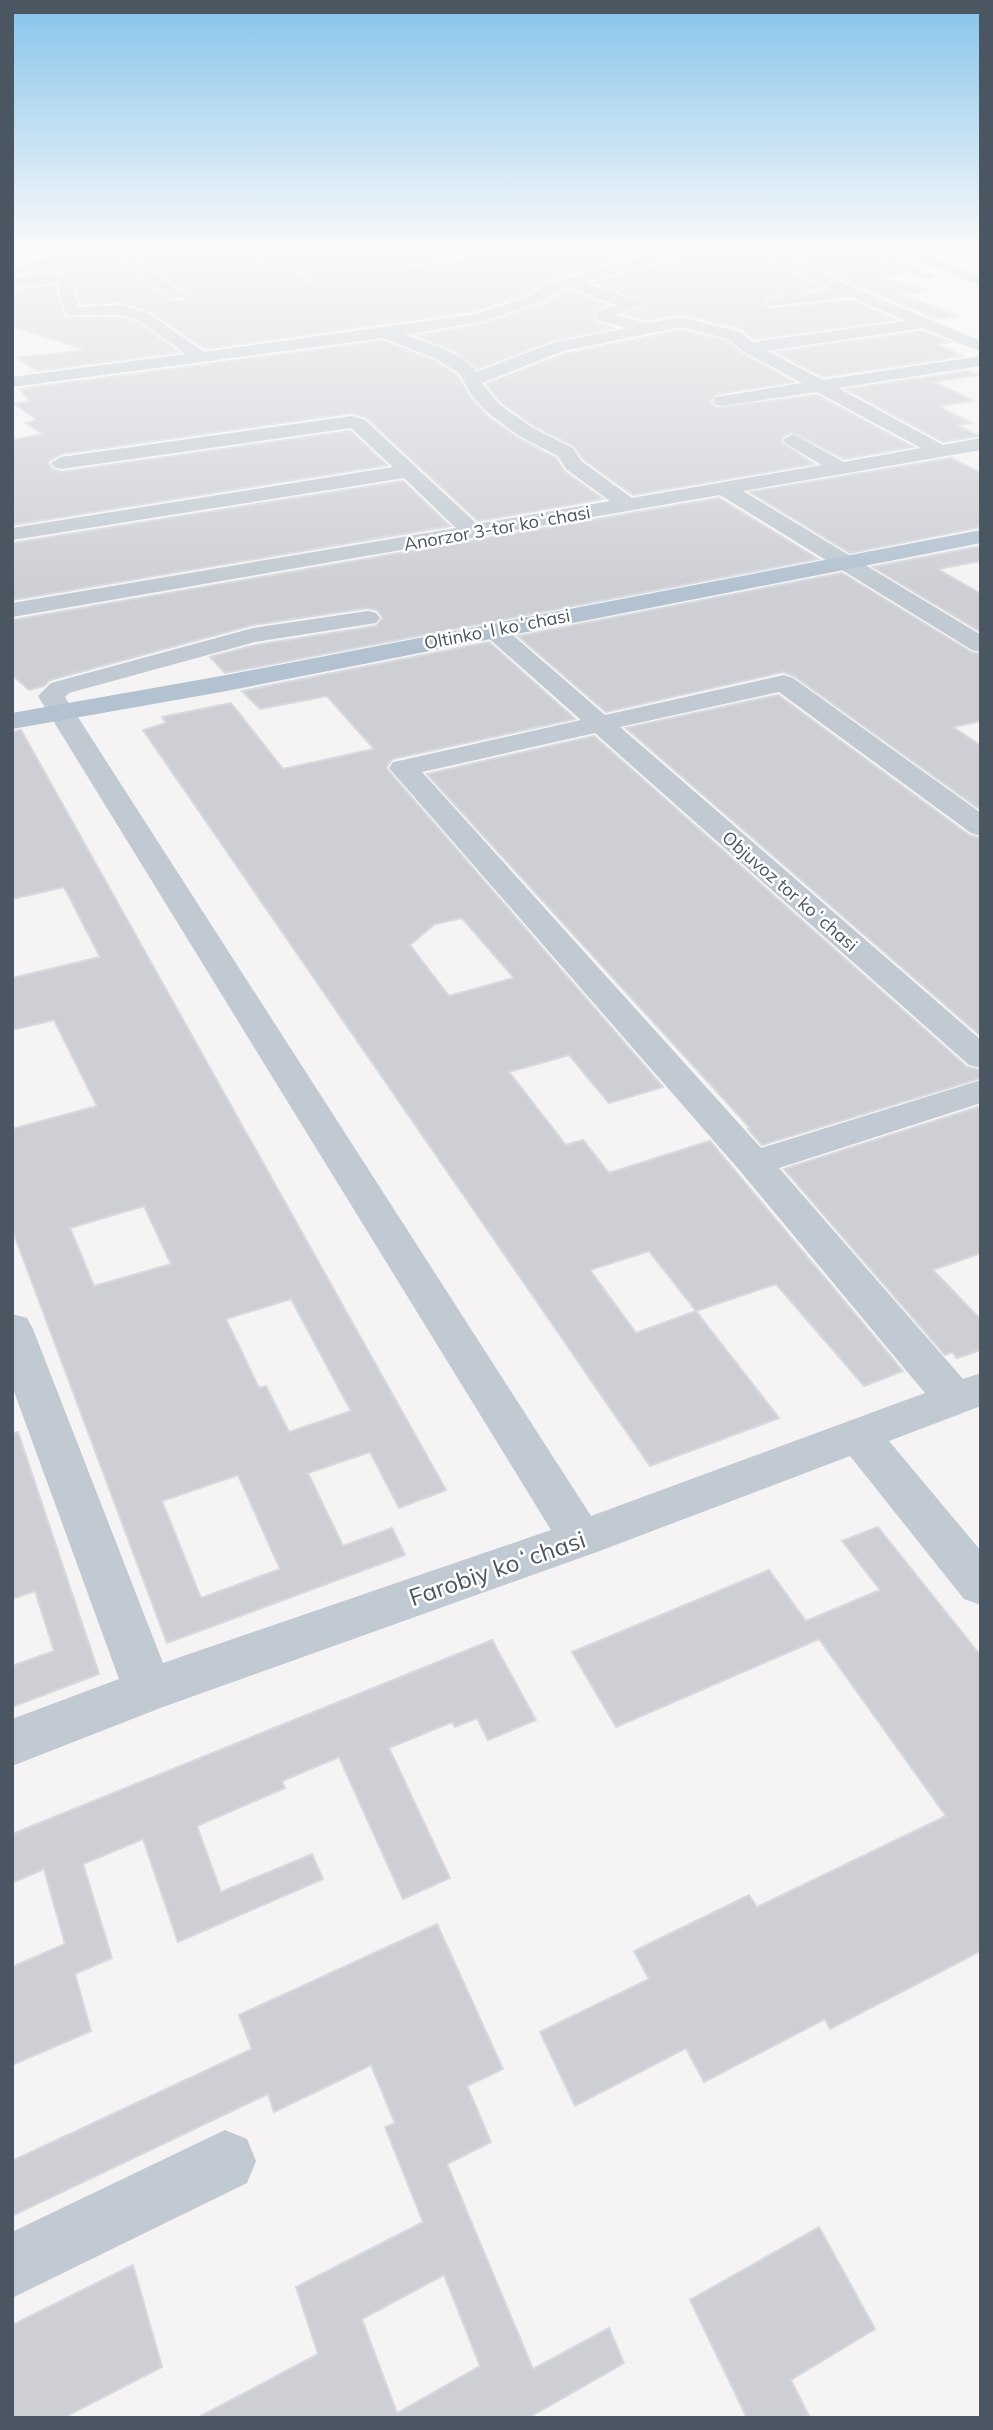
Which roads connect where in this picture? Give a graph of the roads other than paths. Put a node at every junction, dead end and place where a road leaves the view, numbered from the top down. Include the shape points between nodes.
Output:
1 (158, 363) edge
2 (456, 363) edge
3 (514, 363) edge
4 (778, 363) edge
5 (965, 363) edge
6 (12, 382) edge
7 (473, 382) junction
8 (819, 386) junction
9 (722, 401) dead end
10 (793, 440) dead end
11 (981, 444) edge
12 (940, 451) junction
13 (61, 463) dead end
14 (842, 469) junction
15 (408, 471) junction
16 (725, 489) junction
17 (629, 505) junction
18 (472, 532) junction
19 (12, 534) edge
20 (981, 536) edge
21 (846, 562) junction
22 (12, 610) edge
23 (368, 618) dead end
24 (493, 630) junction
25 (980, 644) edge
26 (61, 711) junction
27 (12, 721) edge
28 (599, 724) junction
29 (981, 827) edge
30 (981, 1058) edge
31 (981, 1091) edge
32 (754, 1163) junction
33 (12, 1329) edge
34 (968, 1394) edge
35 (857, 1434) junction
36 (581, 1538) junction
37 (981, 1585) edge
38 (148, 1690) junction
39 (12, 1743) edge
40 (225, 2161) dead end
41 (12, 2266) edge

1 - 6 street
2 - 7 street
3 - 7 street
4 - 8 street
5 - 8 street
7 - 17 street via 508,420 566,452 573,465
8 - 9 street
8 - 12 street
10 - 14 street
11 - 12 street, Anorzor 3-tor koʻchasi
12 - 14 street, Anorzor 3-tor koʻchasi
13 - 15 street via 352,422
14 - 16 street, Anorzor 3-tor koʻchasi
15 - 18 street
15 - 19 street
16 - 17 street, Anorzor 3-tor koʻchasi
16 - 21 street
17 - 18 street, Anorzor 3-tor koʻchasi
18 - 22 street, Anorzor 3-tor koʻchasi
20 - 21 main road, Oltinkoʻl koʻchasi
21 - 24 main road, Oltinkoʻl koʻchasi
21 - 25 street
23 - 26 street via 253,635 60,688 51,696
24 - 26 main road, Oltinkoʻl koʻchasi
24 - 28 street, Objuvoz tor koʻchasi
26 - 27 main road, Oltinkoʻl koʻchasi
26 - 36 street
28 - 29 street via 784,683
28 - 30 street, Objuvoz tor koʻchasi
28 - 32 street via 403,768
31 - 32 street
32 - 34 street
33 - 38 street
34 - 35 street, Farobiy koʻchasi
35 - 36 street, Farobiy koʻchasi
35 - 37 street
36 - 38 street, Farobiy koʻchasi
38 - 39 street, Farobiy koʻchasi
40 - 41 street

